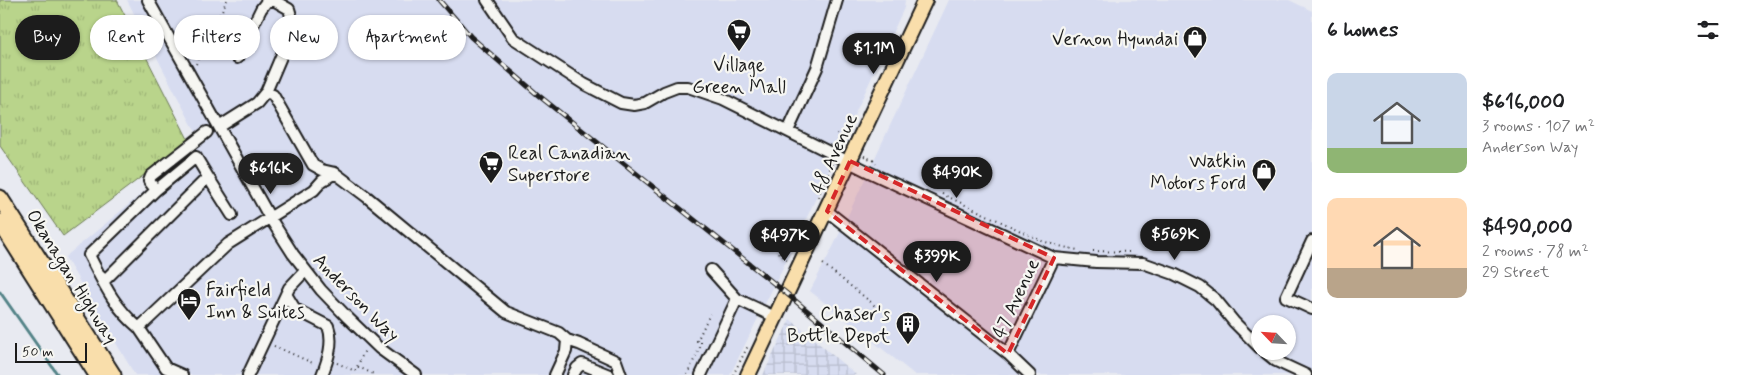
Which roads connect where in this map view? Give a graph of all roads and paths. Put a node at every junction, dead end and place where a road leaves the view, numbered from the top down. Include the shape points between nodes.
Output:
1 (148, 0) edge
2 (227, 0) edge
3 (487, 0) edge
4 (837, 0) edge
5 (925, 0) edge
6 (258, 15) edge
7 (196, 64) dead end
8 (266, 92) junction
9 (219, 128) junction
10 (788, 130) junction
11 (207, 132) dead end
12 (837, 132) dead end
13 (843, 141) dead end
14 (850, 161) junction
15 (335, 173) junction
16 (208, 177) junction
17 (156, 190) junction
18 (939, 193) dead end
19 (0, 198) edge
20 (826, 211) junction
21 (232, 215) dead end
22 (270, 218) junction
23 (0, 222) edge
24 (775, 233) dead end
25 (1312, 241) edge
26 (1084, 251) dead end
27 (1094, 251) dead end
28 (1130, 252) dead end
29 (1054, 258) junction
30 (790, 260) dead end
31 (823, 264) dead end
32 (711, 270) dead end
33 (305, 271) junction
34 (103, 282) junction
35 (286, 294) junction
36 (737, 299) junction
37 (1312, 309) edge
38 (880, 312) dead end
39 (710, 314) dead end
40 (775, 317) junction
41 (139, 328) junction
42 (1251, 339) edge
43 (567, 340) junction
44 (273, 346) dead end
45 (365, 350) dead end
46 (1008, 354) junction
47 (1275, 360) edge
48 (334, 361) dead end
49 (315, 364) dead end
50 (357, 366) junction
51 (97, 375) edge
52 (113, 375) edge
53 (182, 375) edge
54 (248, 375) edge
55 (322, 375) edge
56 (376, 375) edge
57 (416, 375) edge
58 (555, 375) edge
59 (574, 375) edge
60 (609, 375) edge
61 (621, 375) edge
62 (687, 375) edge
63 (701, 375) edge
64 (748, 375) edge
65 (1030, 375) edge
66 (1306, 375) edge

1 - 9 street, Anderson Way
2 - 7 path
3 - 10 street via 513,38 584,84 621,103 645,103 677,87 688,87 723,99
4 - 10 street via 817,68
5 - 14 main road, 48 Avenue
6 - 8 street via 267,1 275,1 289,9 294,26
8 - 9 street via 257,103
8 - 15 street via 273,95 313,165
9 - 22 street, Anderson Way
10 - 14 street
11 - 17 street via 151,176 149,181
12 - 13 path
14 - 20 main road, 48 Avenue
14 - 29 street
15 - 22 street
15 - 43 street via 506,312 559,333
16 - 17 street via 196,157
16 - 21 street
16 - 34 street
17 - 34 street via 89,255
18 - 26 path via 1042,241
19 - 52 highway, Okanagan Highway
20 - 40 main road, 48 Avenue
20 - 46 street
22 - 33 street, Anderson Way
22 - 41 street via 228,244
23 - 51 highway, Okanagan Highway
24 - 30 path via 777,251
25 - 37 street via 1286,297
27 - 28 path
29 - 42 street via 1143,263 1174,274 1200,287 1216,300
29 - 46 street, 47 Avenue
31 - 38 path
32 - 36 street
33 - 35 street
33 - 57 street, Anderson Way via 379,348
34 - 41 street via 114,302
35 - 54 street
35 - 55 street via 295,309 328,326 330,350
36 - 40 street
36 - 63 street
39 - 62 path
40 - 64 main road, 48 Avenue
41 - 53 street via 166,368
43 - 58 street
43 - 61 street via 616,361
44 - 49 path
45 - 50 path
46 - 65 street
47 - 66 street
48 - 50 path via 355,371
50 - 56 path
59 - 60 street via 582,364

